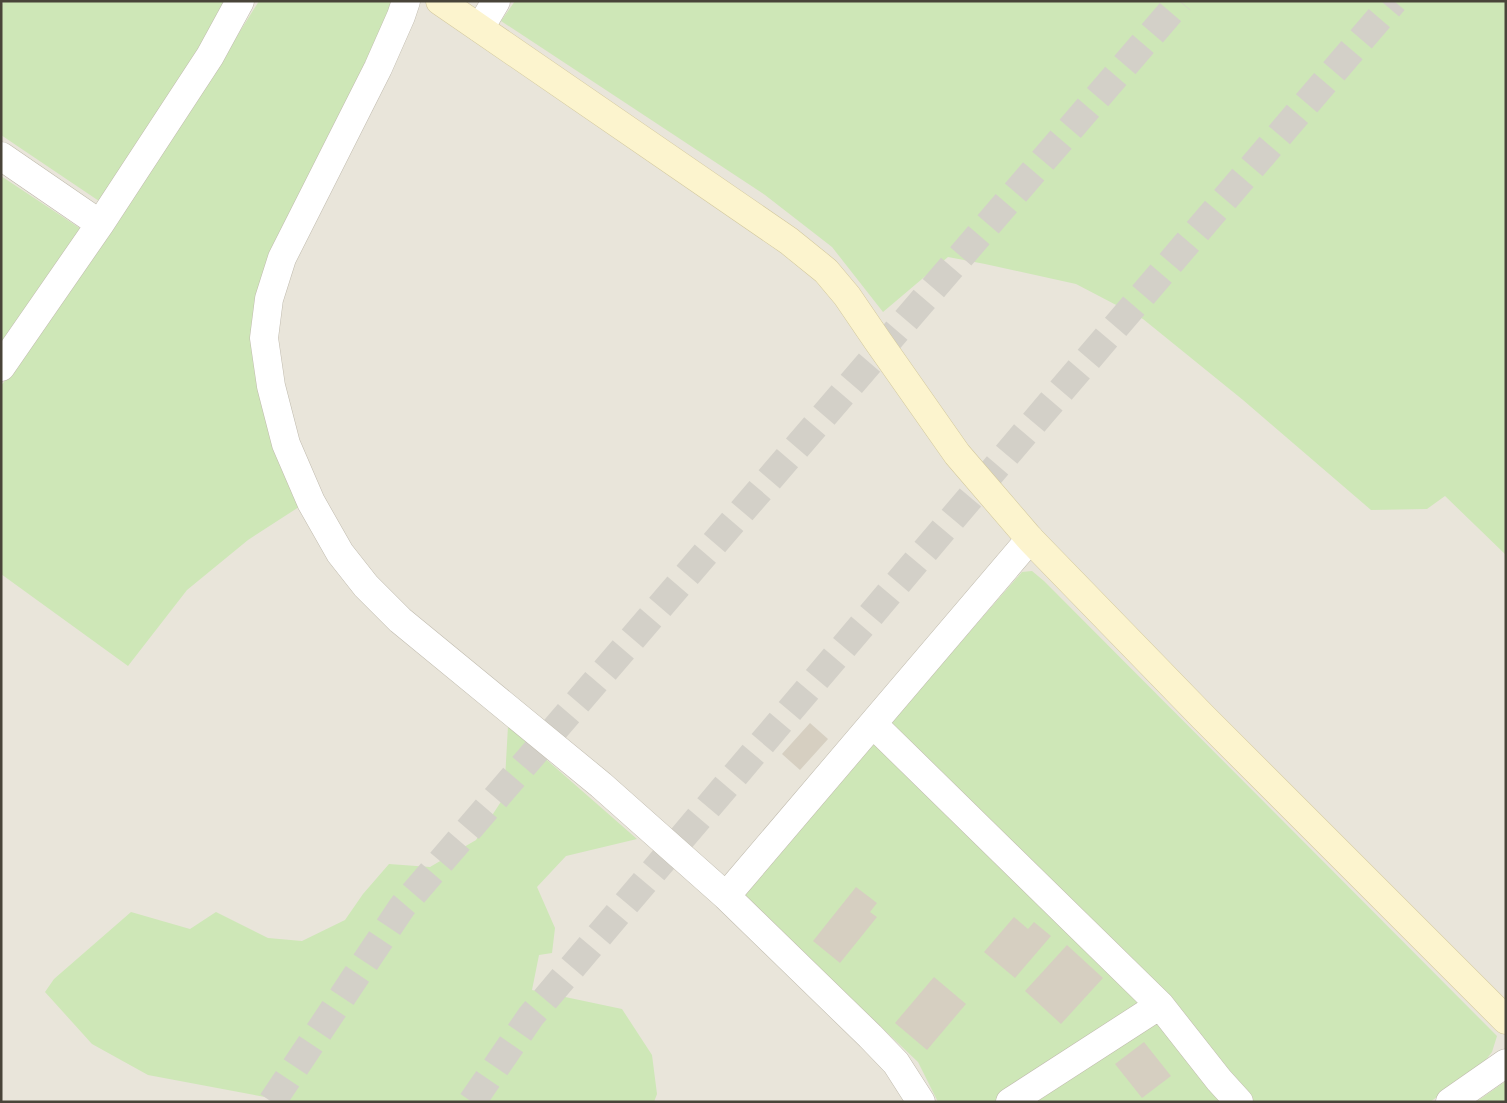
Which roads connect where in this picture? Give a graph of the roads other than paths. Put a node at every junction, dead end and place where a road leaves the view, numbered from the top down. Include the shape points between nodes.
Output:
1 (240, 1) edge
2 (406, 1) edge
3 (440, 1) edge
4 (496, 1) edge
5 (480, 28) junction
6 (1, 156) edge
7 (100, 224) junction
8 (1, 367) edge
9 (1030, 539) junction
10 (873, 724) junction
11 (726, 896) junction
12 (1160, 1006) junction
13 (1506, 1020) edge
14 (1506, 1062) edge
15 (921, 1102) edge
16 (1010, 1102) edge
17 (1239, 1102) edge
18 (1450, 1102) edge

1 - 7 street via 210,56
2 - 11 street via 378,68 282,258 269,299 264,338 271,386 286,444 310,502 340,554 366,586 400,620 601,785
3 - 5 street
4 - 5 street
5 - 9 street via 789,241 826,271 848,296 957,454
6 - 7 street
7 - 8 street
9 - 10 street
9 - 13 street
10 - 11 street
10 - 12 street
11 - 15 street via 896,1063
12 - 16 street
12 - 17 street
14 - 18 street

